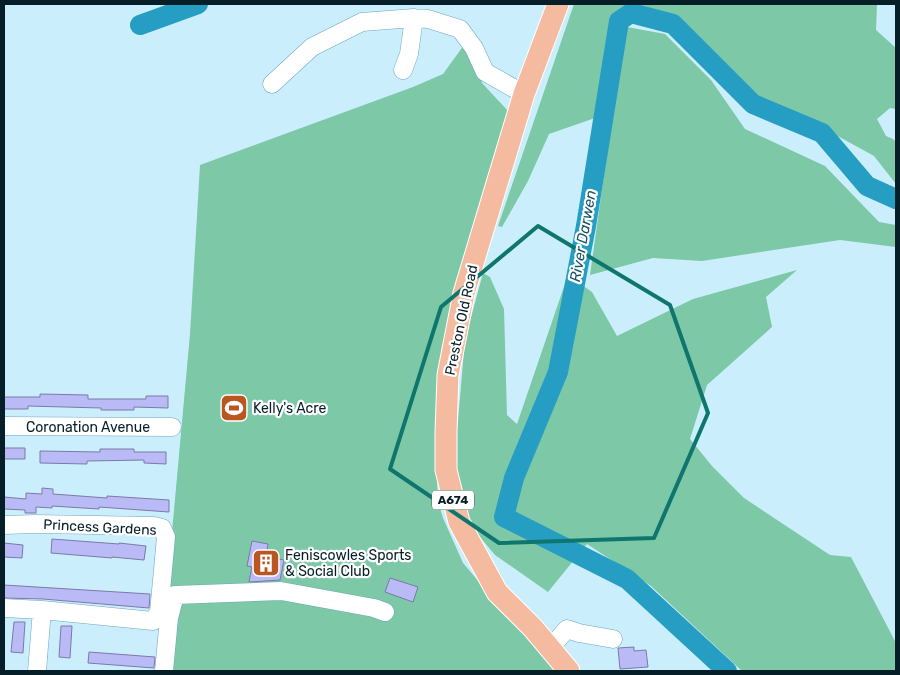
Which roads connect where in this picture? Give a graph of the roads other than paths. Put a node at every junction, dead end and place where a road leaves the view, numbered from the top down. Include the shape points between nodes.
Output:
1 (558, 4) edge
2 (414, 18) junction
3 (403, 70) dead end
4 (272, 84) dead end
5 (524, 94) junction
6 (4, 426) edge
7 (172, 427) dead end
8 (4, 525) edge
9 (4, 608) edge
10 (42, 610) junction
11 (384, 612) dead end
12 (613, 639) dead end
13 (550, 648) junction
14 (36, 671) edge
15 (164, 671) edge
16 (569, 671) edge

1 - 5 main road, Preston Old Road / A674
2 - 3 street via 409,54
2 - 4 street via 362,22 312,48
2 - 5 street via 460,29 474,48 485,72
5 - 13 main road, Preston Old Road / A674 via 464,293 448,375 446,470 459,522 497,592
6 - 7 street, Coronation Avenue
8 - 10 street, Princess Gardens via 162,528 166,537 159,612 152,621
9 - 10 street, Princess Gardens
10 - 14 street
11 - 15 street via 280,591 175,595 169,618
12 - 13 street via 567,629
13 - 16 main road, Preston Old Road / A674

